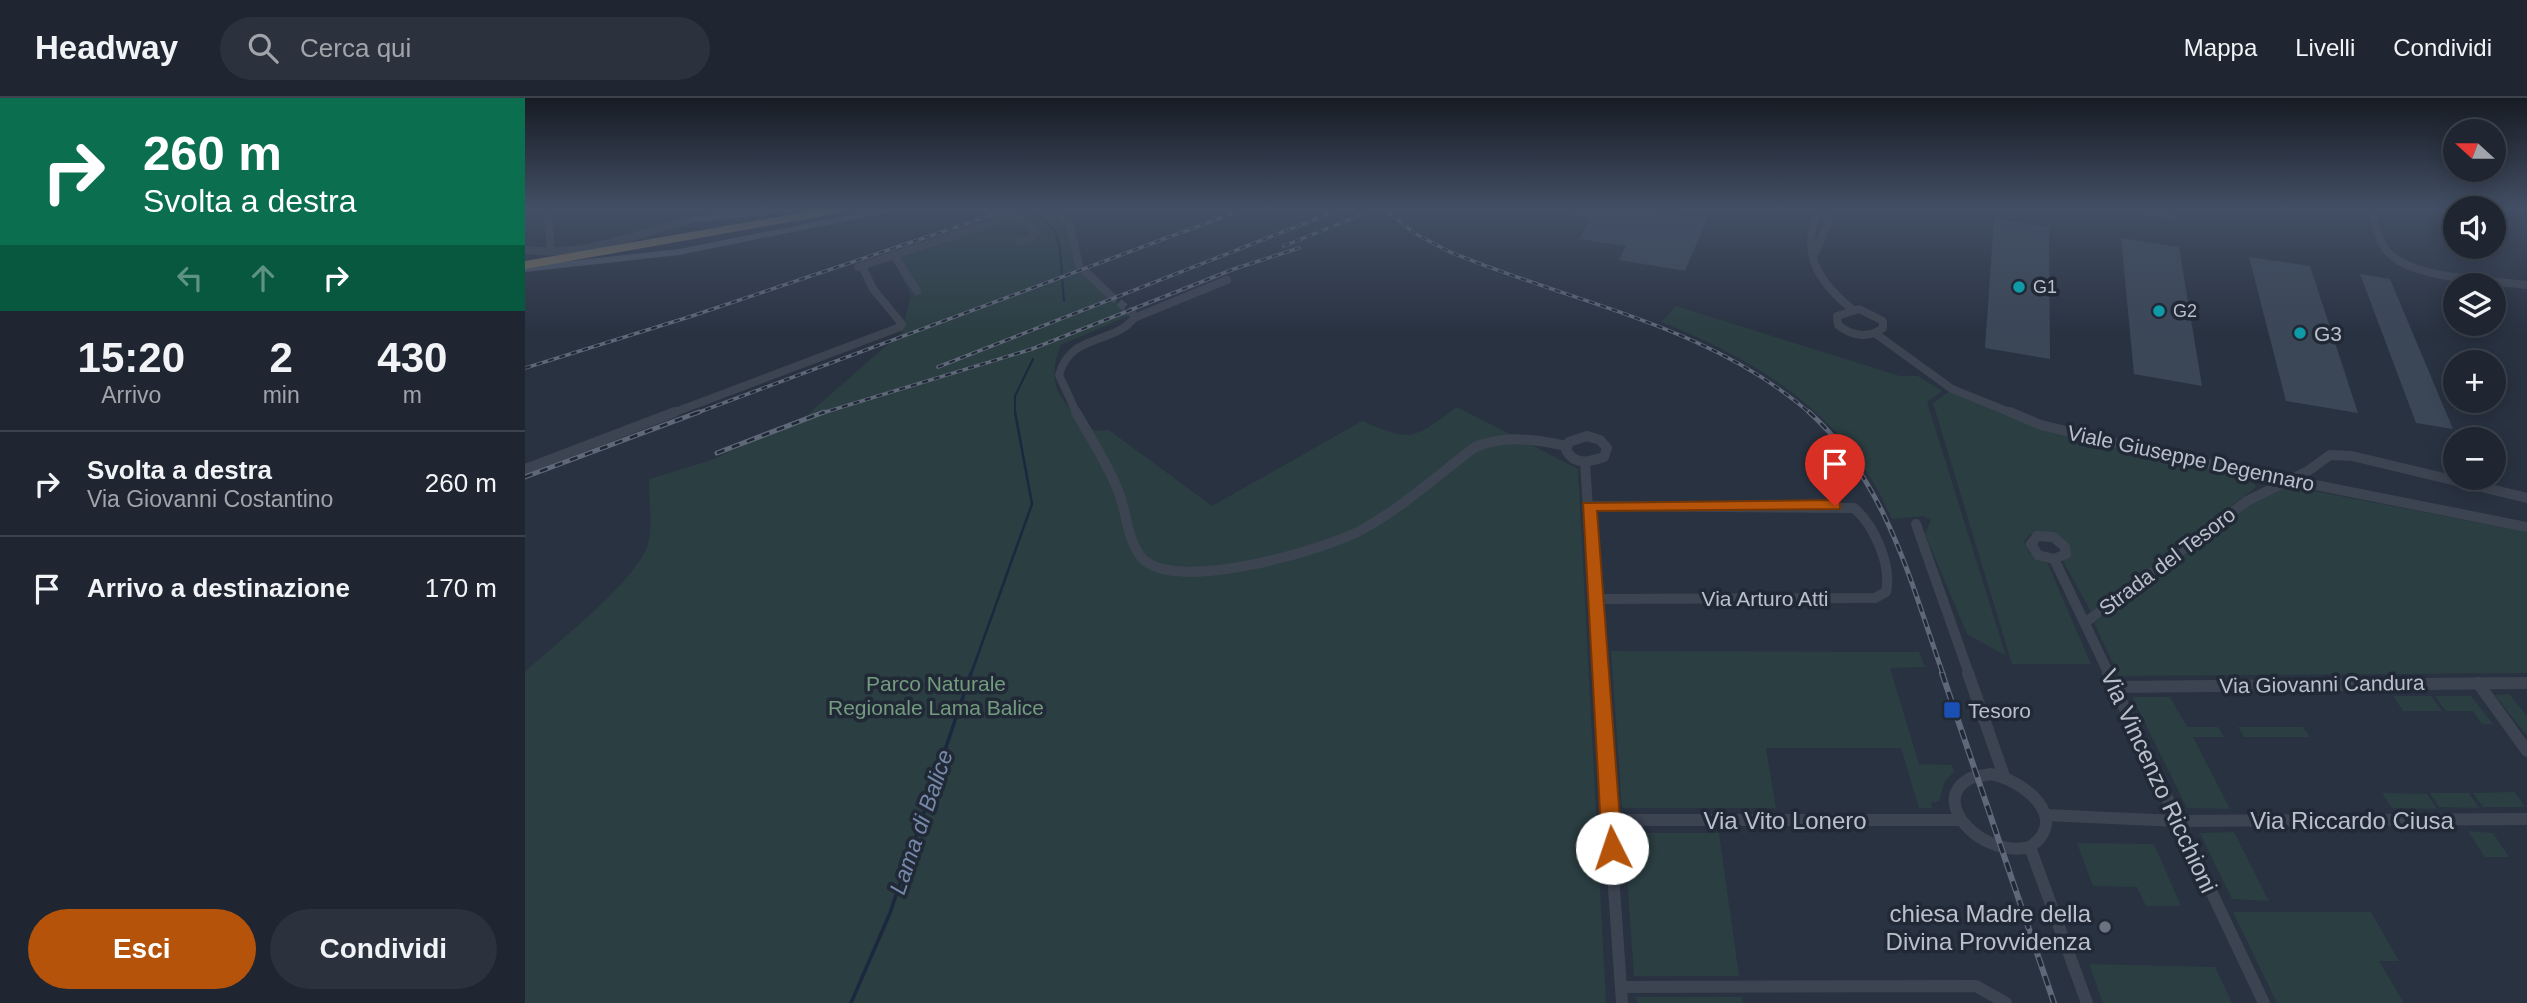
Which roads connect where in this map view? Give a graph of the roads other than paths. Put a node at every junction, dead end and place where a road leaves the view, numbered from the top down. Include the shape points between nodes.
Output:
1 (528, 250) edge
2 (561, 250) edge
3 (592, 250) edge
4 (603, 250) edge
5 (689, 250) edge
6 (909, 250) edge
7 (1078, 250) edge
8 (2387, 250) edge
9 (686, 251) joint
10 (1816, 251) edge
11 (551, 252) joint
12 (894, 255) junction
13 (525, 264) edge
14 (1227, 280) dead end
15 (2527, 285) edge
16 (917, 291) dead end
17 (1110, 295) tunnel mouth
18 (1852, 309) junction
19 (1876, 334) junction
20 (1566, 446) junction
21 (1585, 463) junction
22 (525, 469) edge
23 (2286, 480) junction
24 (2527, 498) edge
25 (1589, 506) junction
26 (1916, 524) dead end
27 (2527, 527) edge
28 (2054, 559) dead end
29 (1595, 598) junction
30 (2086, 622) junction
31 (2478, 683) junction
32 (2527, 683) edge
33 (2116, 687) junction
34 (2527, 751) edge
35 (2004, 776) junction
36 (2045, 815) junction
37 (2527, 819) edge
38 (1610, 820) junction
39 (1960, 820) junction
40 (2177, 821) junction
41 (2030, 847) junction
42 (1621, 987) junction
43 (1622, 1003) edge
44 (2006, 1003) edge
45 (2087, 1003) edge
46 (2264, 1003) edge

1 - 11 street
2 - 11 street
3 - 13 highway
4 - 13 highway
5 - 9 street
6 - 12 street
7 - 17 street via 1082,268
8 - 15 street via 2394,258 2431,271
9 - 13 street
10 - 18 street, Viale Giuseppe Degennaro via 1822,281
12 - 16 street
12 - 22 street via 860,266 900,327
14 - 20 street via 1133,316 1128,326 1070,353 1060,366 1059,374 1119,494 1135,549 1159,570 1198,572 1305,551 1345,538 1490,440 1507,437
18 - 19 street, Viale Giuseppe Degennaro via 1880,318 1883,328
18 - 19 street, Viale Giuseppe Degennaro via 1837,316 1838,325 1855,334
19 - 23 street, Viale Giuseppe Degennaro via 1930,376 1997,409 2092,438
20 - 21 street via 1570,457
20 - 21 street via 1587,436 1605,444 1604,457
21 - 25 street
23 - 24 street, Strada del Tesoro via 2330,455 2352,456
23 - 27 street, Viale Giuseppe Degennaro
23 - 30 street, Strada del Tesoro via 2247,501
25 - 29 street
25 - 29 street, Via Arturo Atti via 1844,506 1865,515 1889,586 1875,598
26 - 35 street
28 - 30 street, Via Vincenzo Ricchioni
29 - 38 street
30 - 33 street, Via Vincenzo Ricchioni
31 - 32 street, Via Giovanni Candura
31 - 33 street, Via Giovanni Candura
31 - 34 street
33 - 40 street, Via Vincenzo Ricchioni
35 - 36 street via 2030,791
35 - 39 street via 1977,775 1959,786 1955,807
36 - 40 street, Via Riccardo Ciusa
36 - 41 street via 2044,834
37 - 40 street, Via Riccardo Ciusa
38 - 39 street, Via Vito Lonero
38 - 42 street
39 - 41 street via 1991,846
40 - 46 street, Via Vincenzo Ricchioni
41 - 45 street
42 - 43 street
42 - 44 street via 1976,986

